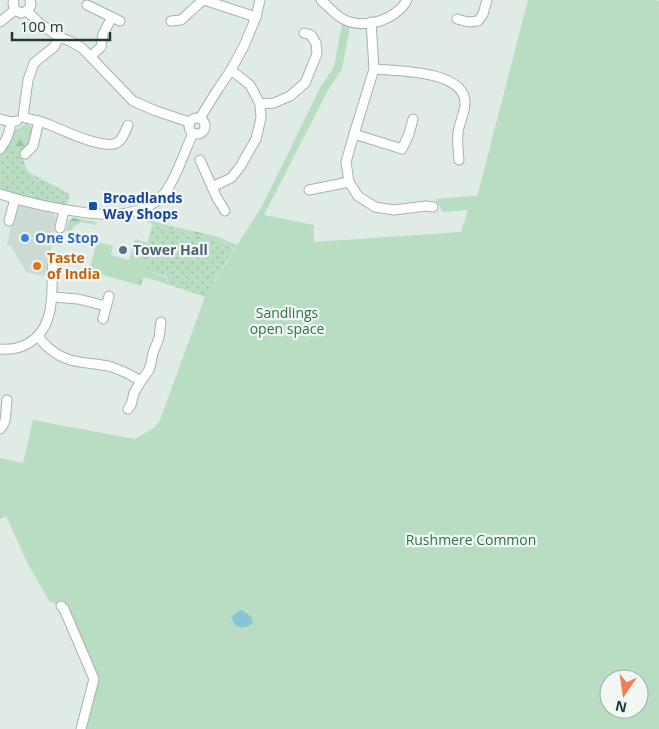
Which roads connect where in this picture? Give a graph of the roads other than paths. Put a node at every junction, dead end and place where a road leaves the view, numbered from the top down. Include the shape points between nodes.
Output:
1 (14, 0) edge
2 (30, 0) edge
3 (204, 0) edge
4 (260, 0) edge
5 (321, 0) edge
6 (407, 0) edge
7 (487, 0) edge
8 (87, 5) dead end
9 (15, 10) junction
10 (27, 11) junction
11 (256, 17) junction
12 (457, 19) dead end
13 (171, 21) dead end
14 (0, 22) edge
15 (371, 22) junction
16 (304, 33) dead end
17 (59, 37) junction
18 (91, 56) junction
19 (374, 68) junction
20 (231, 70) junction
21 (260, 104) junction
22 (23, 117) junction
23 (0, 118) edge
24 (200, 118) junction
25 (413, 119) dead end
26 (39, 121) junction
27 (11, 122) junction
28 (189, 122) junction
29 (128, 125) dead end
30 (193, 133) junction
31 (354, 134) junction
32 (0, 149) edge
33 (25, 154) dead end
34 (200, 160) dead end
35 (458, 160) dead end
36 (348, 182) junction
37 (212, 187) junction
38 (309, 190) dead end
39 (0, 194) edge
40 (15, 199) junction
41 (432, 207) dead end
42 (64, 210) junction
43 (225, 211) dead end
44 (9, 221) dead end
45 (60, 228) dead end
46 (53, 264) dead end
47 (109, 296) dead end
48 (52, 298) junction
49 (106, 306) junction
50 (103, 319) dead end
51 (161, 322) dead end
52 (38, 336) junction
53 (0, 349) edge
54 (141, 381) junction
55 (8, 398) dead end
56 (133, 404) dead end
57 (0, 429) edge
58 (60, 606) dead end
59 (81, 729) edge

1 - 9 street
2 - 10 street
3 - 11 street
3 - 13 street via 181,20
4 - 11 street
5 - 15 street via 347,21
6 - 15 street via 392,15
7 - 12 street via 478,21
8 - 18 street via 116,19
9 - 10 street
9 - 14 street
10 - 17 street
11 - 20 street
15 - 19 street
16 - 21 street via 311,35 316,43 317,54 304,83 290,96
17 - 18 street
17 - 22 street via 54,47 34,64 28,80
18 - 28 street via 134,100
19 - 31 street
19 - 35 street via 436,76 459,88 466,102 458,132
20 - 21 street via 250,85
20 - 24 street
21 - 37 street via 261,118 256,139 240,167 231,178
22 - 26 street
22 - 27 street
23 - 27 street
24 - 28 street
24 - 30 street via 205,122 204,130 199,134
25 - 31 street via 402,149
26 - 29 street via 92,142 113,144 122,138
26 - 33 street via 33,146
27 - 32 street via 10,133
28 - 30 street
30 - 42 street via 176,175 158,201 118,214
31 - 36 street via 346,162
34 - 37 street
36 - 38 street
36 - 41 street via 358,196 375,206 394,210
37 - 43 street
39 - 40 street
40 - 42 street
40 - 44 street
42 - 45 street
46 - 48 street
47 - 49 street
48 - 49 street via 78,299
48 - 52 street via 48,318
49 - 50 street
51 - 54 street via 151,364
52 - 53 street via 20,348
52 - 54 street via 60,356 75,362 110,367
54 - 56 street via 134,393
55 - 57 street via 5,422
58 - 59 street via 94,679

